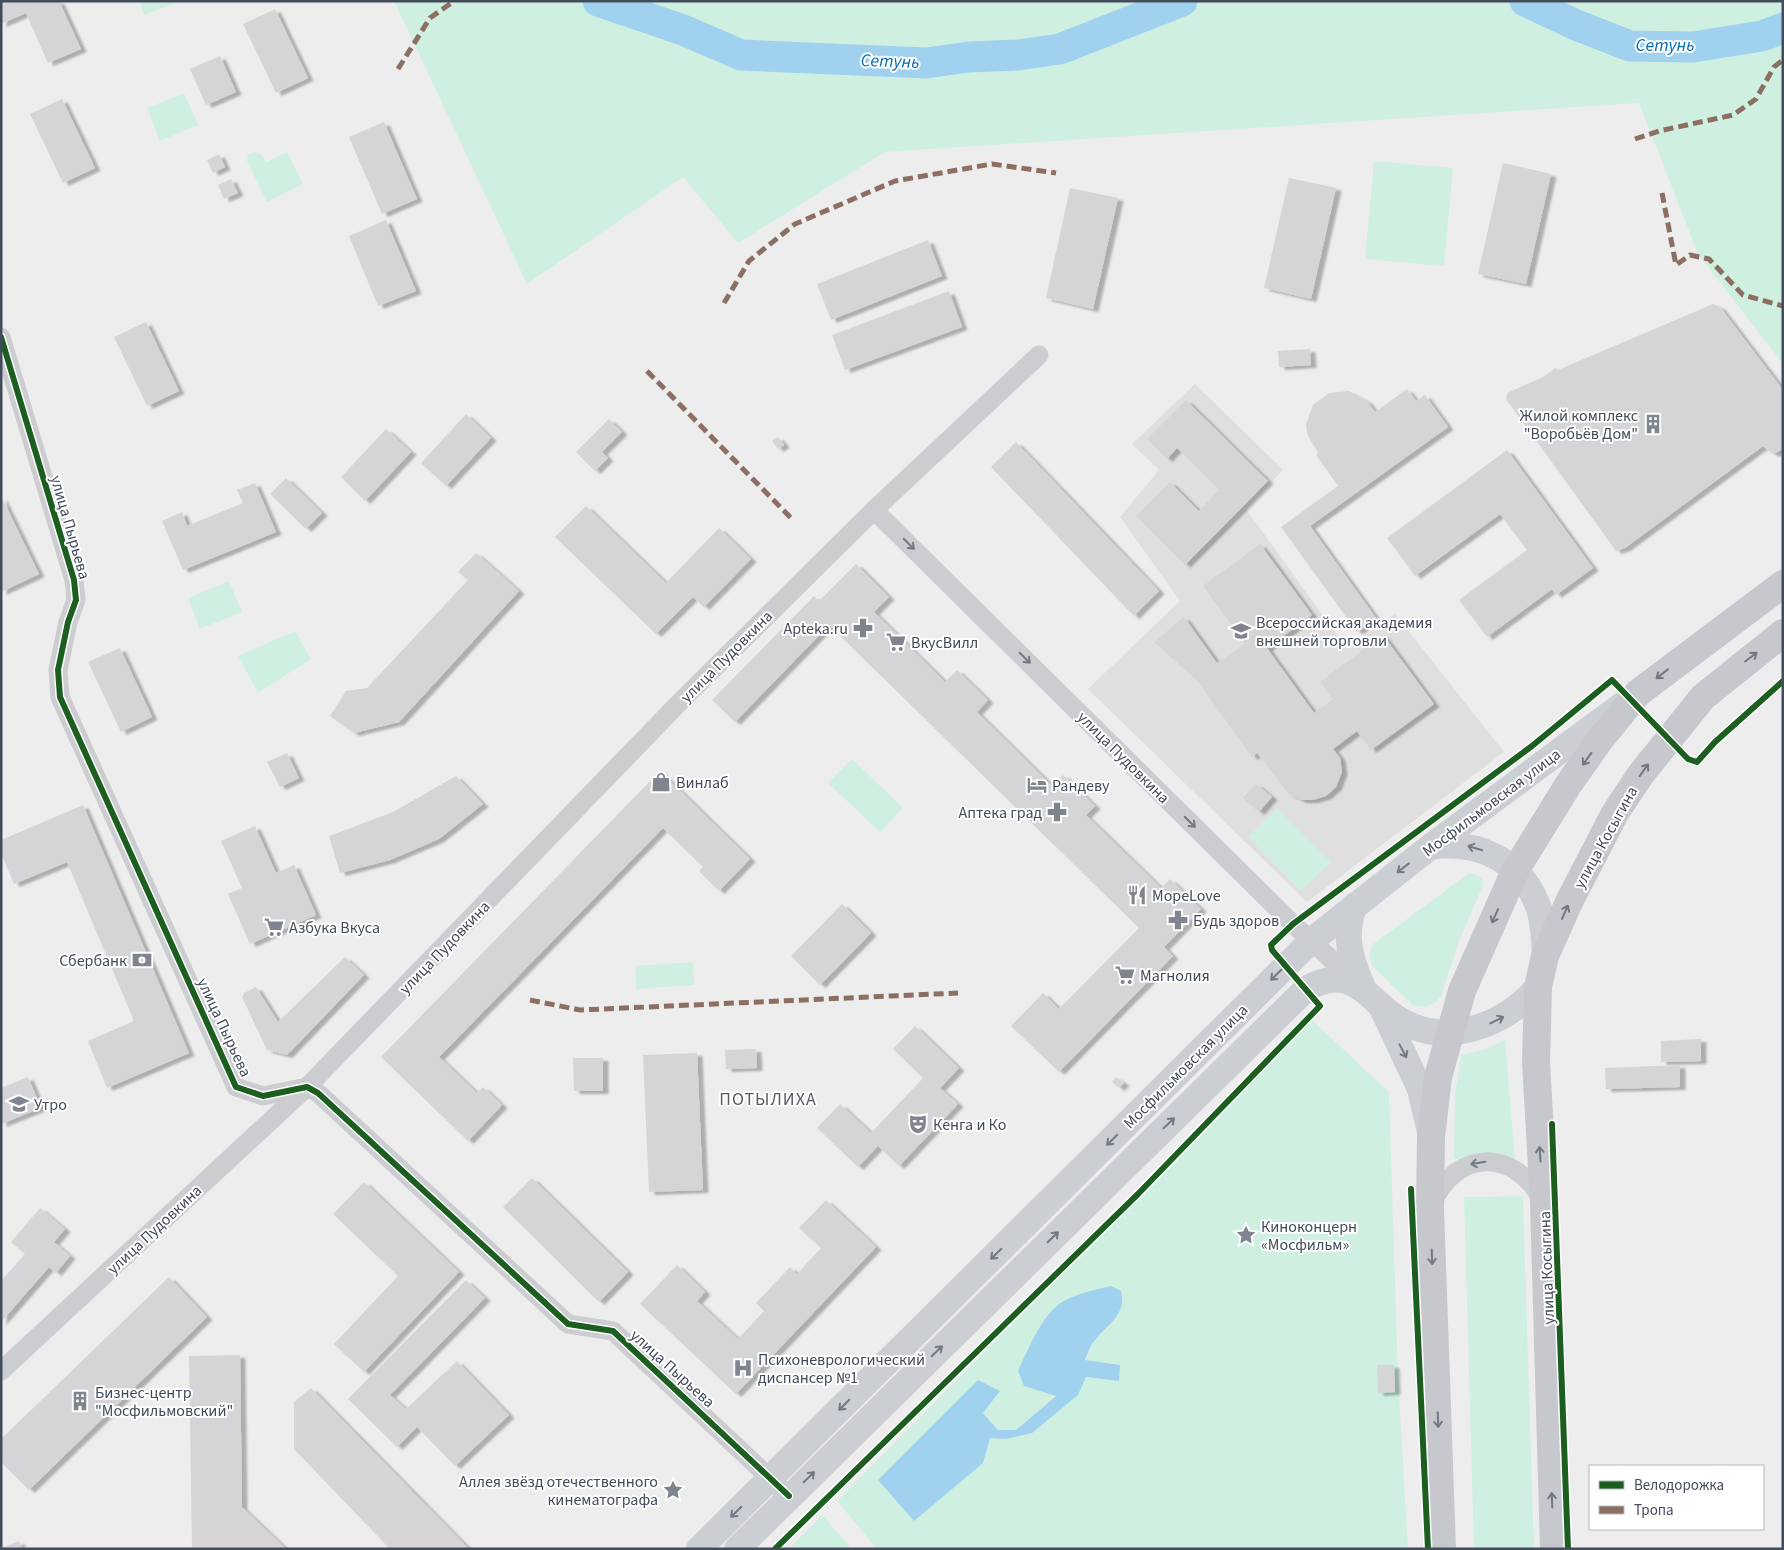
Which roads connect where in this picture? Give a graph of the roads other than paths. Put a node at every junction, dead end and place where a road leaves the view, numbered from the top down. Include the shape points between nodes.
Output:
1 (1, 337) edge
2 (1039, 355) dead end
3 (874, 510) junction
4 (1783, 584) edge
5 (1783, 633) edge
6 (1708, 641) junction
7 (1725, 678) junction
8 (1638, 693) junction
9 (1430, 848) junction
10 (1515, 871) junction
11 (1355, 906) junction
12 (1311, 941) junction
13 (1545, 956) junction
14 (1538, 987) junction
15 (1373, 998) junction
16 (1450, 1032) junction
17 (307, 1087) junction
18 (1431, 1138) junction
19 (1544, 1203) junction
20 (1430, 1209) junction
21 (1, 1371) edge
22 (771, 1477) junction
23 (790, 1496) junction
24 (699, 1549) edge
25 (737, 1549) edge
26 (1442, 1549) edge
27 (1554, 1549) edge

1 - 17 street, улица Пырьева via 74,580 76,600 58,670 60,697 236,1087 263,1096
2 - 3 street, улица Пудовкина
3 -> 12 street, улица Пудовкина
3 - 17 street, улица Пудовкина via 677,705
4 - 6 main road, Мосфильмовская улица
7 -> 5 main road, улица Косыгина
6 - 7 main road via 1694,663 1698,674 1708,680
6 -> 8 main road, Мосфильмовская улица
13 -> 7 main road, улица Косыгина via 1615,813 1678,727 1703,697
8 - 9 main road, Мосфильмовская улица
8 -> 10 main road via 1568,785
10 -> 9 main road, улица Косыгина via 1476,848 1450,844
9 -> 11 main road, Мосфильмовская улица
10 - 13 main road, улица Косыгина via 1539,908
10 -> 16 main road via 1462,991
11 - 12 main road, Мосфильмовская улица
11 - 15 main road via 1349,919 1348,940
12 - 15 street, улица Пудовкина
12 -> 22 main road, Мосфильмовская улица
13 - 14 main road, улица Косыгина
16 -> 14 main road via 1498,1020 1527,1000
19 -> 14 main road, улица Косыгина via 1536,1062
15 - 16 main road via 1395,1017 1417,1028
15 -> 18 main road via 1420,1089
23 -> 15 main road, Мосфильмовская улица via 1306,989 1319,982 1346,980
16 - 18 main road via 1438,1077
17 - 21 street, улица Пудовкина
17 - 22 street, улица Пырьева via 318,1093 568,1324 613,1332
18 - 20 main road
19 -> 20 street via 1522,1173 1504,1164 1485,1162 1466,1166 1449,1177 1437,1192
27 -> 19 main road, улица Косыгина
20 -> 26 main road
22 - 23 street, улица Пырьева
22 -> 24 main road, Мосфильмовская улица
23 - 25 main road, Мосфильмовская улица

